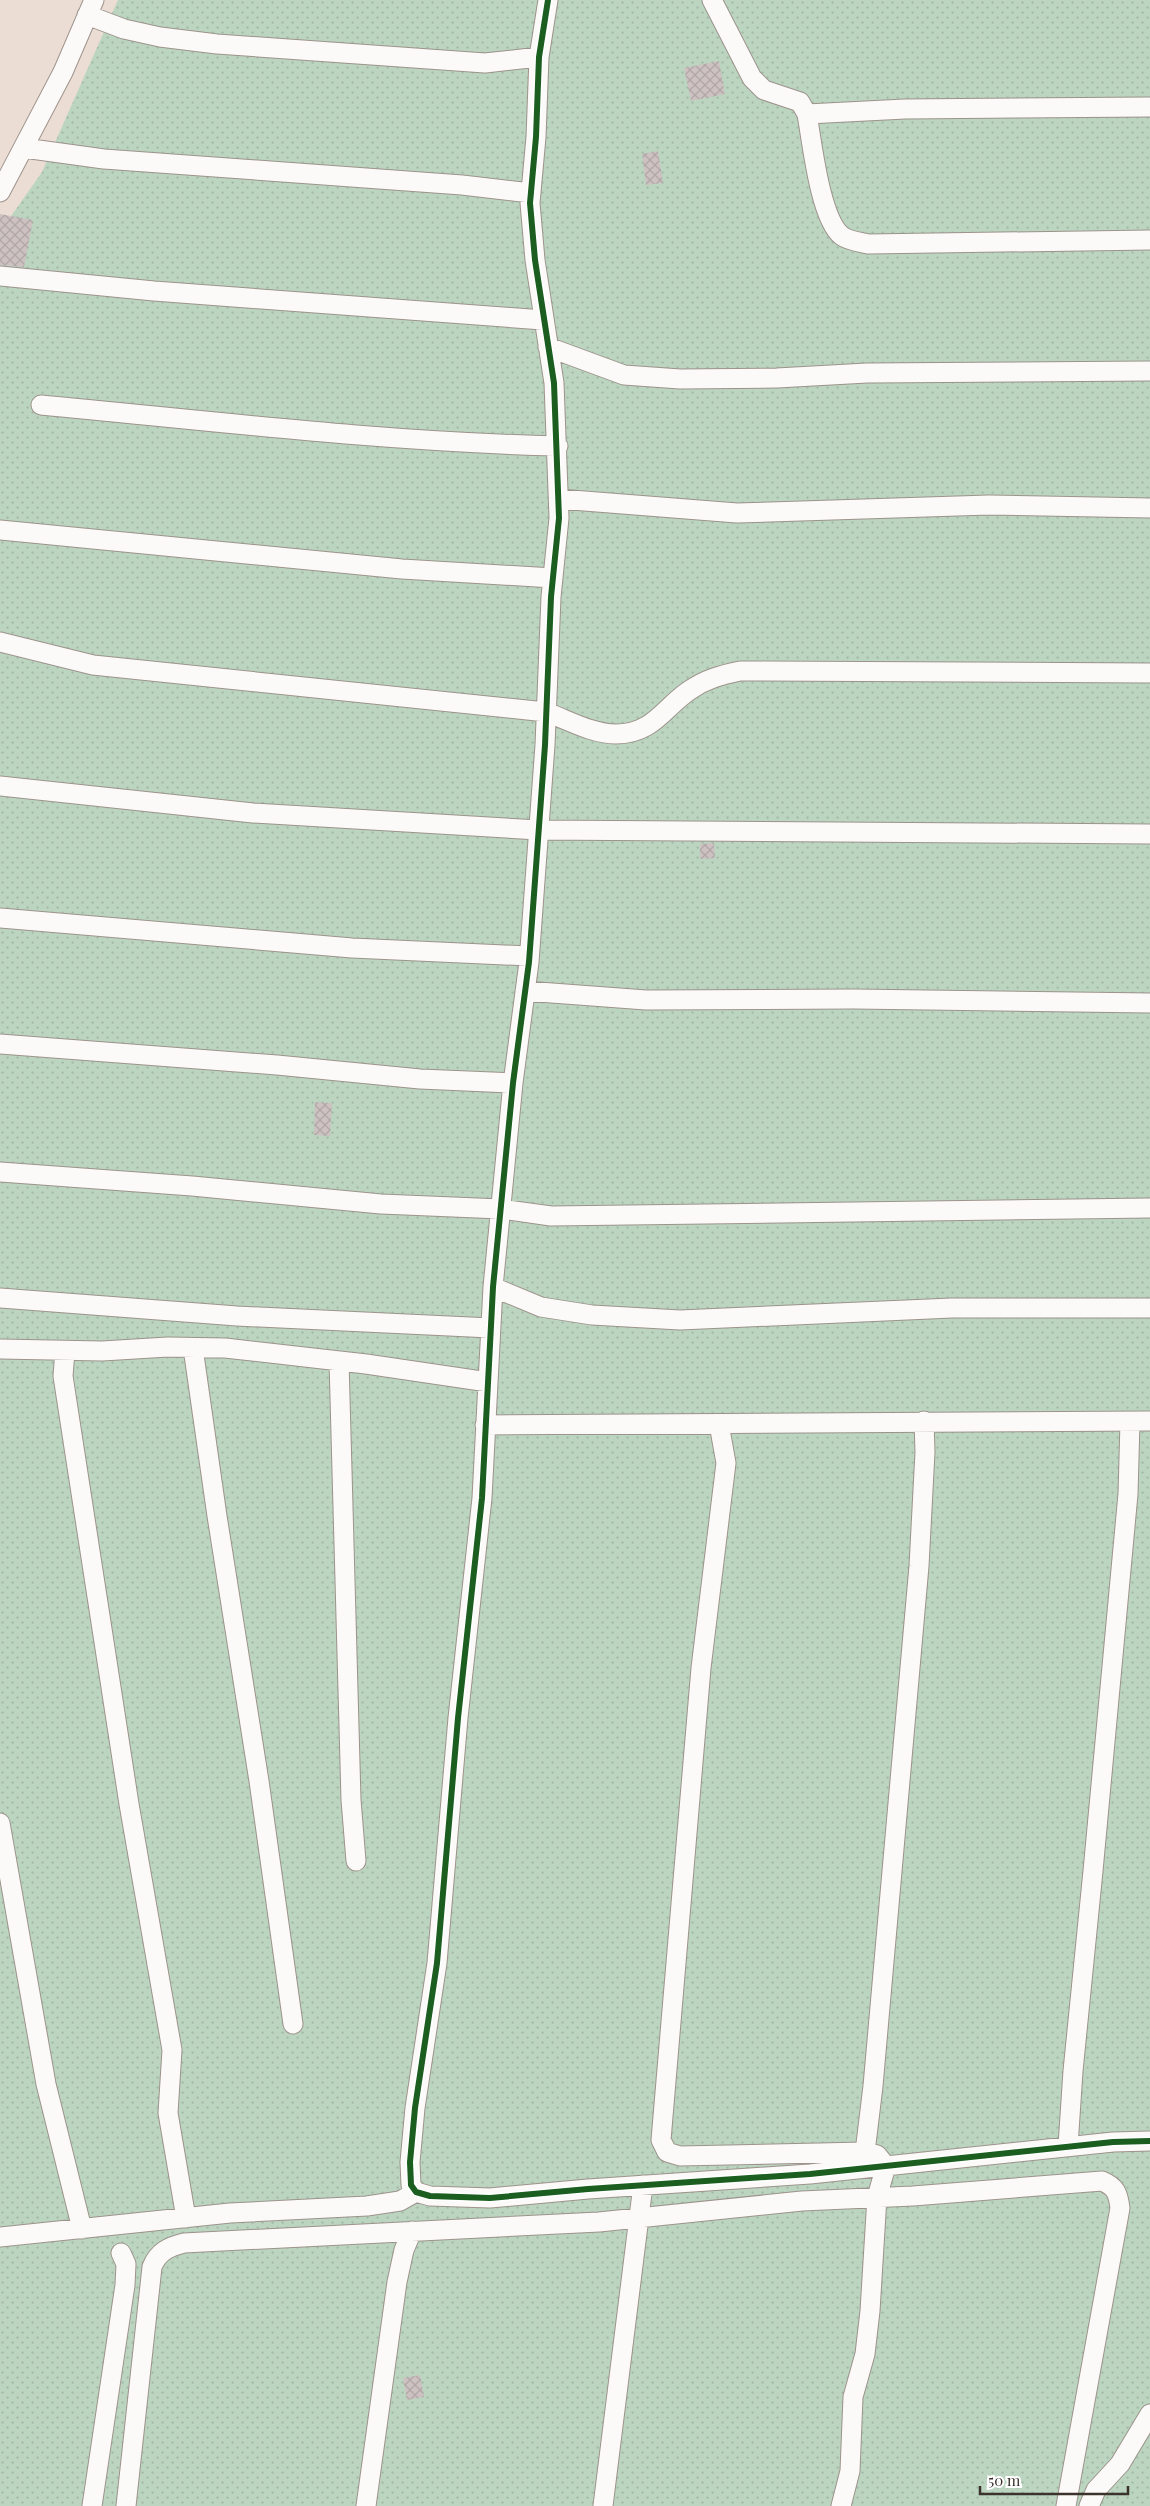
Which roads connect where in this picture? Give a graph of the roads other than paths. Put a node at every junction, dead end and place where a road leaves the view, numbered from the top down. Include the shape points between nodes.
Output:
1 (548, 0) edge
2 (712, 0) edge
3 (91, 8) edge
4 (539, 57) junction
5 (1150, 107) edge
6 (807, 114) junction
7 (24, 148) junction
8 (0, 192) edge
9 (531, 193) junction
10 (1150, 240) edge
11 (0, 276) edge
12 (543, 320) junction
13 (548, 347) junction
14 (1150, 371) edge
15 (41, 404) dead end
16 (558, 446) junction
17 (559, 499) junction
18 (1150, 508) edge
19 (0, 530) edge
20 (553, 578) junction
21 (0, 642) edge
22 (1150, 673) edge
23 (546, 712) junction
24 (0, 786) edge
25 (538, 830) junction
26 (1150, 834) edge
27 (0, 918) edge
28 (529, 956) junction
29 (525, 991) junction
30 (1150, 1003) edge
31 (0, 1044) edge
32 (513, 1083) junction
33 (0, 1172) edge
34 (1150, 1208) edge
35 (501, 1209) junction
36 (493, 1287) junction
37 (0, 1298) edge
38 (1150, 1308) edge
39 (491, 1328) junction
40 (193, 1348) junction
41 (0, 1349) edge
42 (65, 1350) junction
43 (339, 1360) junction
44 (488, 1382) junction
45 (924, 1421) junction
46 (1150, 1421) edge
47 (1130, 1422) junction
48 (719, 1424) junction
49 (485, 1425) junction
50 (0, 1823) edge
51 (356, 1861) dead end
52 (292, 2024) dead end
53 (1150, 2141) edge
54 (1068, 2146) junction
55 (865, 2152) junction
56 (886, 2166) junction
57 (643, 2185) junction
58 (416, 2192) junction
59 (877, 2197) junction
60 (639, 2217) junction
61 (186, 2218) junction
62 (82, 2229) junction
63 (412, 2231) junction
64 (0, 2237) edge
65 (121, 2253) dead end
66 (1150, 2414) edge
67 (92, 2506) edge
68 (126, 2506) edge
69 (366, 2506) edge
70 (603, 2506) edge
71 (841, 2506) edge
72 (1066, 2506) edge
73 (1089, 2506) edge

1 - 4 street
2 - 6 street via 752,78 764,90 800,102
3 - 4 street via 124,29 217,44 485,63
3 - 7 street
4 - 9 street
5 - 6 street via 905,109
6 - 10 street via 824,206 843,237 877,244
7 - 8 street
7 - 9 street via 104,159
9 - 12 street
11 - 12 street
12 - 13 street
13 - 14 street via 624,375 680,379 867,373
13 - 16 street
15 - 16 street via 277,428 499,445
16 - 17 street
17 - 18 street via 737,513 989,505
17 - 20 street
19 - 20 street via 402,569
20 - 23 street
21 - 23 street via 93,664
22 - 23 street via 740,671 713,676 688,691 656,721 636,731 615,734 595,731
23 - 25 street
24 - 25 street via 253,813
25 - 26 street
25 - 28 street
27 - 28 street via 352,948
28 - 29 street
29 - 30 street via 646,1000
29 - 32 street
31 - 32 street via 276,1065 420,1080
32 - 35 street
33 - 35 street via 381,1204
34 - 35 street via 600,1216 551,1216
35 - 36 street
36 - 38 street via 541,1307 592,1315 680,1320 952,1308
36 - 39 street
37 - 39 street via 238,1316
39 - 44 street
40 - 42 street
40 - 43 street via 274,1352
40 - 52 street via 259,1781
41 - 42 street
42 - 61 street via 63,1376 129,1804 172,2050 168,2113
43 - 44 street
43 - 51 street via 351,1800
44 - 49 street
45 - 47 street
45 - 48 street
45 - 55 street via 919,1566
46 - 47 street
47 - 54 street via 1128,1494 1094,1871 1072,2071
48 - 49 street
48 - 55 street via 726,1464 701,1668 661,2140 666,2152 680,2156
49 - 58 street via 482,1498 458,1718 437,1963 414,2108 410,2162 411,2185
50 - 62 street via 46,2084
53 - 54 street
54 - 56 street
55 - 56 street via 877,2156
56 - 57 street
56 - 59 street
57 - 58 street via 490,2198 430,2196
57 - 60 street
58 - 61 street via 400,2201 366,2206
59 - 60 street
59 - 71 street via 865,2354 853,2397 850,2471
59 - 72 street via 1087,2181 1102,2181 1118,2192 1120,2208
60 - 63 street via 599,2222
60 - 70 street
61 - 62 street
62 - 64 street
63 - 68 street via 184,2243 161,2252 152,2267
63 - 69 street via 397,2282
65 - 67 street via 126,2264 125,2285
66 - 73 street via 1120,2464 1096,2490

